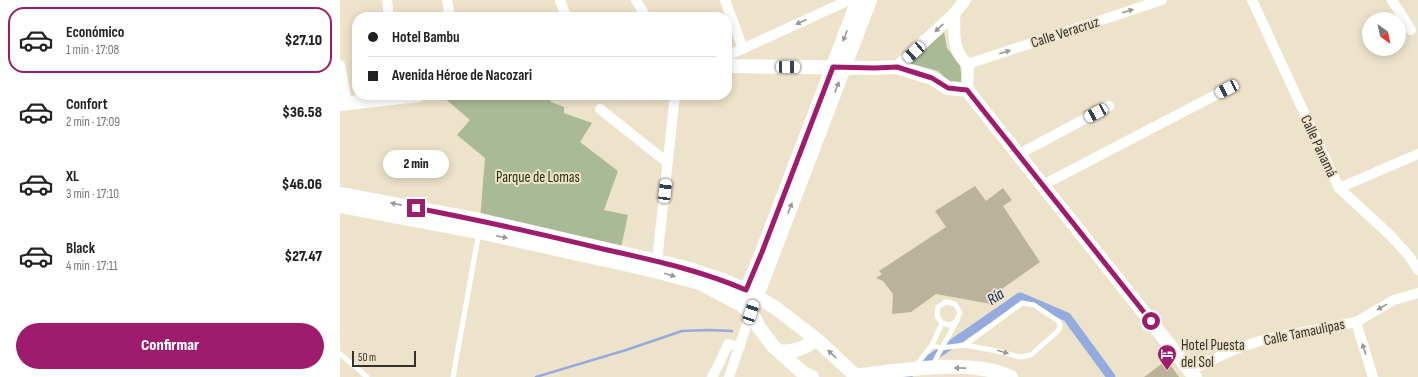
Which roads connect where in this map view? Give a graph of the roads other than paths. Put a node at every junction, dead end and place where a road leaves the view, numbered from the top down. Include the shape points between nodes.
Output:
1 (387, 0) edge
2 (447, 0) edge
3 (560, 0) edge
4 (636, 0) edge
5 (725, 0) edge
6 (849, 0) edge
7 (858, 0) edge
8 (870, 0) edge
9 (965, 0) edge
10 (1162, 0) edge
11 (1252, 0) edge
12 (1392, 0) edge
13 (388, 12) edge
14 (449, 12) edge
15 (564, 12) edge
16 (643, 12) edge
17 (729, 12) edge
18 (954, 14) junction
19 (732, 19) edge
20 (1411, 30) dead end
21 (743, 49) junction
22 (732, 54) edge
23 (968, 64) junction
24 (340, 65) edge
25 (732, 66) edge
26 (839, 67) junction
27 (897, 67) junction
28 (1227, 89) dead end
29 (967, 90) junction
30 (366, 100) edge
31 (674, 100) edge
32 (343, 103) edge
33 (1109, 106) dead end
34 (600, 110) dead end
35 (1019, 154) junction
36 (1418, 154) edge
37 (668, 163) junction
38 (1043, 185) junction
39 (1339, 188) junction
40 (340, 194) edge
41 (340, 206) edge
42 (461, 222) junction
43 (479, 232) junction
44 (654, 266) junction
45 (1418, 270) edge
46 (1418, 293) edge
47 (751, 294) junction
48 (746, 308) junction
49 (957, 321) junction
50 (1356, 322) junction
51 (942, 323) junction
52 (816, 339) junction
53 (932, 345) junction
54 (965, 345) junction
55 (740, 347) junction
56 (941, 348) junction
57 (780, 352) junction
58 (340, 354) edge
59 (932, 367) junction
60 (913, 369) junction
61 (1193, 374) edge
62 (858, 376) edge
63 (367, 377) edge
64 (454, 377) edge
65 (712, 377) edge
66 (729, 377) edge
67 (812, 377) edge
68 (1011, 377) edge
69 (1373, 377) edge

1 - 13 street
2 - 14 street
3 - 15 street
4 - 16 street
5 - 17 street
6 -> 21 street
7 -> 26 main road
8 - 26 main road
9 - 18 street
23 -> 10 street, Calle Veracruz
11 - 39 street, Calle Panamá
12 - 20 street
18 - 23 street via 956,48
18 -> 27 street
19 - 21 street
21 - 22 street
23 - 29 street
24 - 32 street
25 - 26 main road
26 - 27 main road
26 - 47 main road
27 - 29 main road via 932,78 948,88
28 - 38 street
29 - 35 main road
30 - 32 main road
31 - 37 street
33 - 35 street
34 - 37 street
35 - 38 main road
36 - 39 street
37 - 44 street
38 - 61 main road
39 - 45 street, Calle Panamá via 1390,235
42 -> 40 main road
41 - 42 main road
42 - 43 main road
42 - 44 main road
43 -> 44 main road
43 - 64 lane
44 - 47 main road via 683,267
44 -> 48 main road via 700,284
46 -> 50 street, Calle Tamaulipas via 1394,300
47 - 48 main road
47 - 52 main road via 777,309
48 - 55 street
48 - 57 main road
49 - 51 lane via 950,325
49 - 51 lane via 960,312 958,308 955,304 946,302 938,307 937,316
49 - 56 lane
50 - 61 street, Calle Tamaulipas via 1266,339 1236,349
69 -> 50 street
51 - 53 lane
52 - 57 main road via 808,347
62 -> 52 main road
53 - 56 lane
53 - 60 lane
54 -> 54 lane via 1020,357 1031,355 1059,330 1060,325 1034,305 1022,303
54 - 56 lane
55 - 65 street via 728,344
55 - 66 street
56 - 59 lane
57 - 67 main road via 803,373
58 - 63 lane
59 - 60 main road
68 -> 59 main road via 983,368
60 - 62 main road

